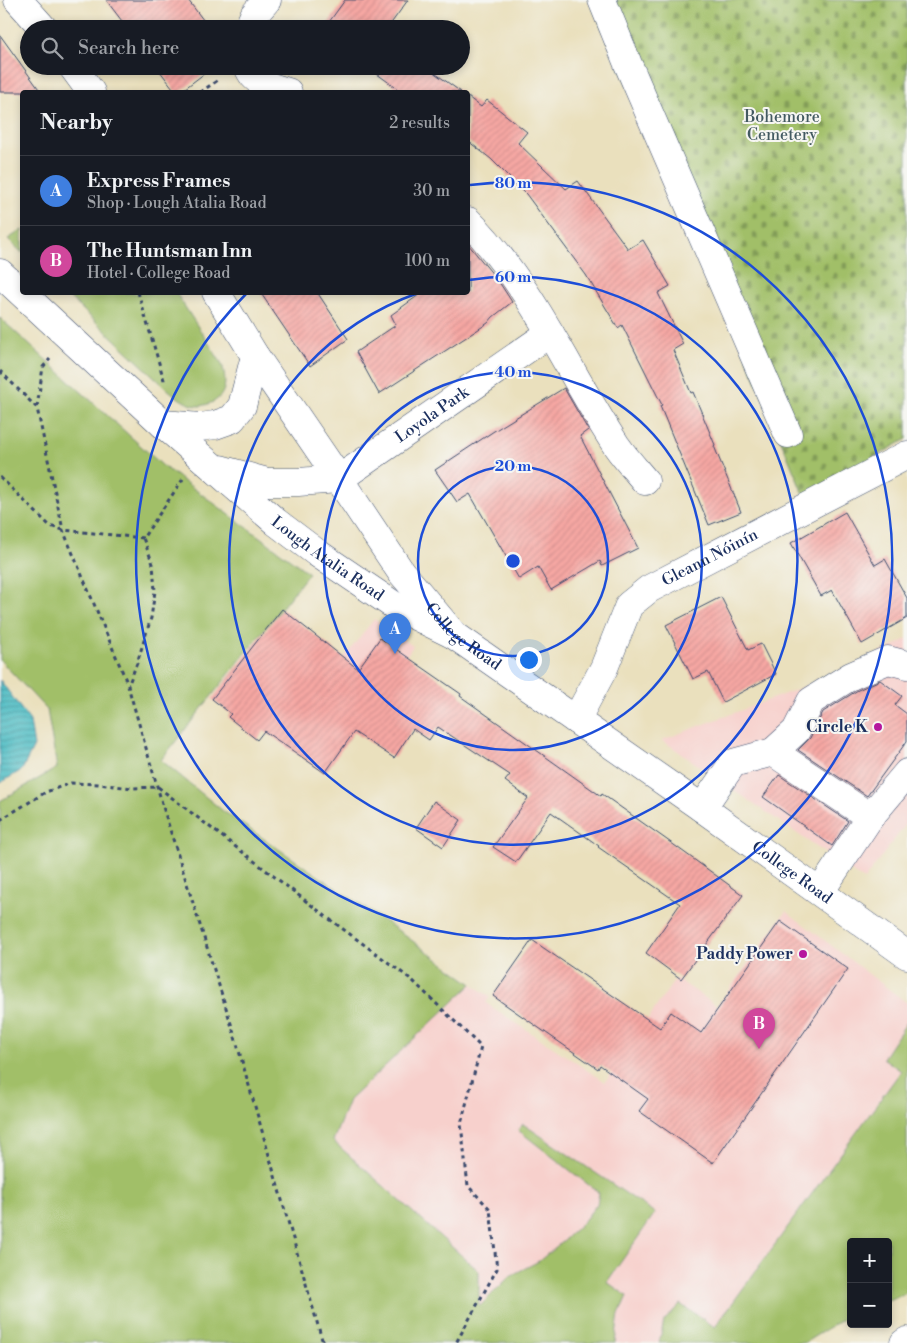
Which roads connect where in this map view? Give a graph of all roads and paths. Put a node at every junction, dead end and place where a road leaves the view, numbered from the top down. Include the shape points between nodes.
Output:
1 (18, 0) edge
2 (267, 0) edge
3 (602, 0) edge
4 (36, 20) edge
5 (252, 20) edge
6 (78, 75) edge
7 (254, 75) edge
8 (89, 90) edge
9 (281, 90) edge
10 (470, 223) edge
11 (0, 273) edge
12 (20, 292) edge
13 (24, 295) edge
14 (139, 295) edge
15 (218, 295) edge
16 (550, 333) junction
17 (54, 355) dead end
18 (255, 356) junction
19 (0, 371) edge
20 (164, 386) dead end
21 (37, 408) junction
22 (163, 424) junction
23 (788, 434) dead end
24 (907, 455) edge
25 (205, 461) junction
26 (0, 478) edge
27 (339, 479) junction
28 (645, 481) dead end
29 (63, 530) junction
30 (143, 538) junction
31 (454, 634) junction
32 (907, 665) edge
33 (128, 686) junction
34 (576, 720) junction
35 (773, 752) junction
36 (907, 773) edge
37 (158, 787) junction
38 (702, 808) junction
39 (870, 818) junction
40 (0, 820) edge
41 (820, 892) junction
42 (907, 955) edge
43 (907, 1341) edge
44 (324, 1343) edge
45 (456, 1343) edge
46 (904, 1343) edge

1 - 4 street
2 - 5 street
3 - 23 street
6 - 8 street
7 - 9 street via 266,86
10 - 16 street via 505,263
11 - 12 street, Lough Atalia Road
13 - 22 street, Lough Atalia Road
14 - 20 path
15 - 18 street, College Road
16 - 27 street, Loyola Park
16 - 28 street via 617,446
17 - 21 path via 43,367
18 - 22 street via 242,406 232,419 215,425
18 - 27 street, College Road
19 - 21 path
21 - 29 path
22 - 25 street, Lough Atalia Road
24 - 34 street, Gleann Nóinín via 649,589 629,605 604,668
25 - 27 street, Lough Atalia Road via 267,482
25 - 30 path
25 - 31 street, Lough Atalia Road via 317,553 395,606
26 - 29 path via 50,526
27 - 31 street, College Road via 401,572
29 - 30 path
29 - 33 path
30 - 33 path via 152,564 155,590 151,618
31 - 34 street, College Road
32 - 35 street via 888,660 851,676 811,701 796,731
33 - 37 path
34 - 38 street, College Road
35 - 38 street via 733,763
35 - 39 street
36 - 39 street
37 - 40 path via 71,783 46,792
37 - 44 path
37 - 45 path via 412,980 481,1047 461,1124 468,1186 490,1209 497,1269
38 - 41 street, College Road
39 - 41 street
41 - 42 street, College Road
43 - 46 street

